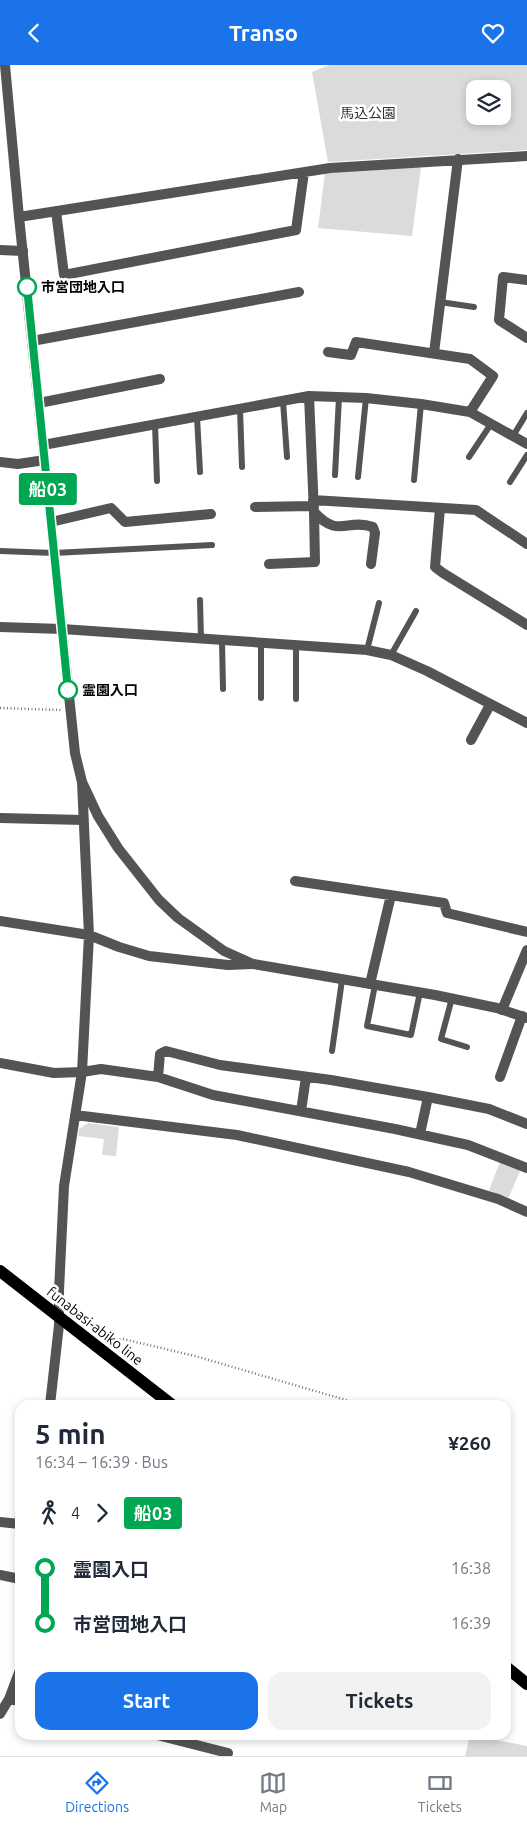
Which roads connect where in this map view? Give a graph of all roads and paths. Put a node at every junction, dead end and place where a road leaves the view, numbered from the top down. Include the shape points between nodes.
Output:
1 (5, 65) edge
2 (527, 156) edge
3 (458, 159) junction
4 (304, 172) junction
5 (56, 211) junction
6 (19, 217) junction
7 (0, 250) edge
8 (23, 251) junction
9 (527, 280) edge
10 (300, 291) dead end
11 (440, 302) junction
12 (474, 307) dead end
13 (527, 338) edge
14 (32, 341) junction
15 (328, 352) dead end
16 (434, 353) junction
17 (160, 379) dead end
18 (309, 396) junction
19 (339, 397) junction
20 (366, 399) junction
21 (283, 401) junction
22 (39, 403) junction
23 (421, 404) junction
24 (240, 409) junction
25 (470, 413) junction
26 (527, 413) edge
27 (197, 417) junction
28 (154, 424) junction
29 (490, 424) junction
30 (513, 436) junction
31 (527, 444) edge
32 (44, 445) junction
33 (527, 455) edge
34 (287, 457) dead end
35 (469, 457) dead end
36 (45, 459) junction
37 (0, 462) edge
38 (242, 467) dead end
39 (200, 473) dead end
40 (335, 475) dead end
41 (358, 477) dead end
42 (414, 480) dead end
43 (157, 481) dead end
44 (510, 482) dead end
45 (313, 506) junction
46 (255, 507) dead end
47 (440, 508) junction
48 (211, 514) dead end
49 (51, 523) junction
50 (527, 544) edge
51 (212, 545) dead end
52 (0, 551) edge
53 (54, 553) junction
54 (371, 564) dead end
55 (269, 565) dead end
56 (200, 600) dead end
57 (379, 603) dead end
58 (416, 611) dead end
59 (527, 625) edge
60 (0, 627) edge
61 (62, 629) junction
62 (201, 639) junction
63 (222, 641) junction
64 (261, 644) junction
65 (296, 647) junction
66 (367, 650) junction
67 (391, 655) junction
68 (223, 689) dead end
69 (261, 698) dead end
70 (296, 699) dead end
71 (490, 705) junction
72 (0, 708) edge
73 (70, 711) junction
74 (527, 723) edge
75 (471, 740) dead end
76 (82, 783) junction
77 (0, 818) edge
78 (83, 820) junction
79 (295, 881) dead end
80 (391, 895) junction
81 (0, 921) edge
82 (527, 932) edge
83 (89, 935) junction
84 (527, 950) edge
85 (253, 964) junction
86 (342, 980) junction
87 (372, 985) junction
88 (420, 992) junction
89 (452, 999) junction
90 (502, 1010) junction
91 (525, 1017) edge
92 (466, 1047) dead end
93 (332, 1051) dead end
94 (0, 1063) edge
95 (82, 1072) junction
96 (158, 1077) junction
97 (306, 1077) junction
98 (500, 1077) dead end
99 (428, 1097) junction
100 (301, 1111) junction
101 (75, 1115) junction
102 (527, 1124) edge
103 (420, 1134) junction
104 (527, 1168) edge
105 (527, 1212) edge
106 (0, 1271) edge
107 (58, 1315) junction
108 (91, 1342) junction
109 (51, 1400) edge
110 (166, 1400) edge
111 (346, 1400) edge
112 (0, 1522) edge
113 (15, 1524) edge
114 (0, 1575) edge
115 (15, 1578) edge
116 (511, 1671) edge
117 (15, 1683) edge
118 (527, 1684) edge
119 (9, 1699) junction
120 (15, 1700) edge
121 (0, 1714) edge
122 (177, 1740) edge
123 (228, 1753) dead end

1 - 6 street
2 - 3 street
3 - 4 street
3 - 11 street
4 - 5 street
4 - 5 street via 296,230 64,275
5 - 6 street
6 - 8 street
7 - 8 street
8 - 14 street
9 - 13 street via 503,277 499,320
10 - 14 street
11 - 12 lane
11 - 16 street
14 - 22 street
15 - 16 street via 351,355 356,342
16 - 25 street via 470,359 493,376
17 - 22 street
18 - 19 street
18 - 21 street
18 - 45 street
19 - 20 street
19 - 40 lane
20 - 23 street
20 - 41 lane
21 - 24 street
21 - 34 lane
22 - 32 street
23 - 25 street
23 - 42 lane
24 - 27 street
24 - 38 lane
25 - 29 street
26 - 30 lane
27 - 28 street
27 - 39 lane
28 - 32 street
28 - 43 lane
29 - 30 street
29 - 35 lane
30 - 31 street
32 - 36 street
33 - 44 lane
36 - 37 street via 18,464
36 - 49 street
45 - 46 street
45 - 47 street
45 - 54 street via 324,522 332,526 365,524 372,527 375,533
45 - 55 street via 314,562
47 - 50 street via 476,510
47 - 59 street via 435,567
48 - 49 street via 124,522 111,508
49 - 53 street
51 - 53 lane
52 - 53 lane
53 - 61 street
56 - 62 lane
57 - 66 lane
58 - 67 lane
60 - 61 street
61 - 62 street
61 - 73 street
62 - 63 street
63 - 64 street
63 - 68 lane
64 - 65 street
64 - 69 lane
65 - 66 street
65 - 70 lane
66 - 67 street
67 - 71 street
71 - 74 street
71 - 75 street
72 - 73 path
73 - 76 street
76 - 78 street
76 - 85 street via 118,848 159,900 224,951
77 - 78 street
78 - 83 street
79 - 80 street
80 - 82 street via 444,903 447,913
80 - 87 street
81 - 83 street
83 - 85 street via 149,956 228,965
83 - 95 street
84 - 90 street
85 - 86 street
86 - 87 street
86 - 93 lane
87 - 88 street
87 - 88 lane via 367,1027 411,1035
88 - 89 street
89 - 90 street
89 - 92 lane via 440,1039
90 - 91 street
91 - 98 street
94 - 95 street via 54,1073
95 - 96 street via 100,1069
95 - 101 street
96 - 97 street via 160,1054 166,1051 220,1065
96 - 100 street via 213,1095
97 - 99 street
97 - 100 street
99 - 102 street via 489,1109
99 - 103 street
100 - 103 street
101 - 105 street via 237,1135 409,1172 498,1199
101 - 107 street via 64,1186
103 - 104 street via 468,1145
106 - 107 main road, funabasi-abiko line
107 - 108 main road, funabasi-abiko line
107 - 109 street via 60,1325
108 - 110 main road, funabasi-abiko line
108 - 111 path via 123,1339 168,1349
112 - 113 street
114 - 115 street
116 - 118 main road
117 - 119 street
119 - 120 street
119 - 121 street
122 - 123 street

